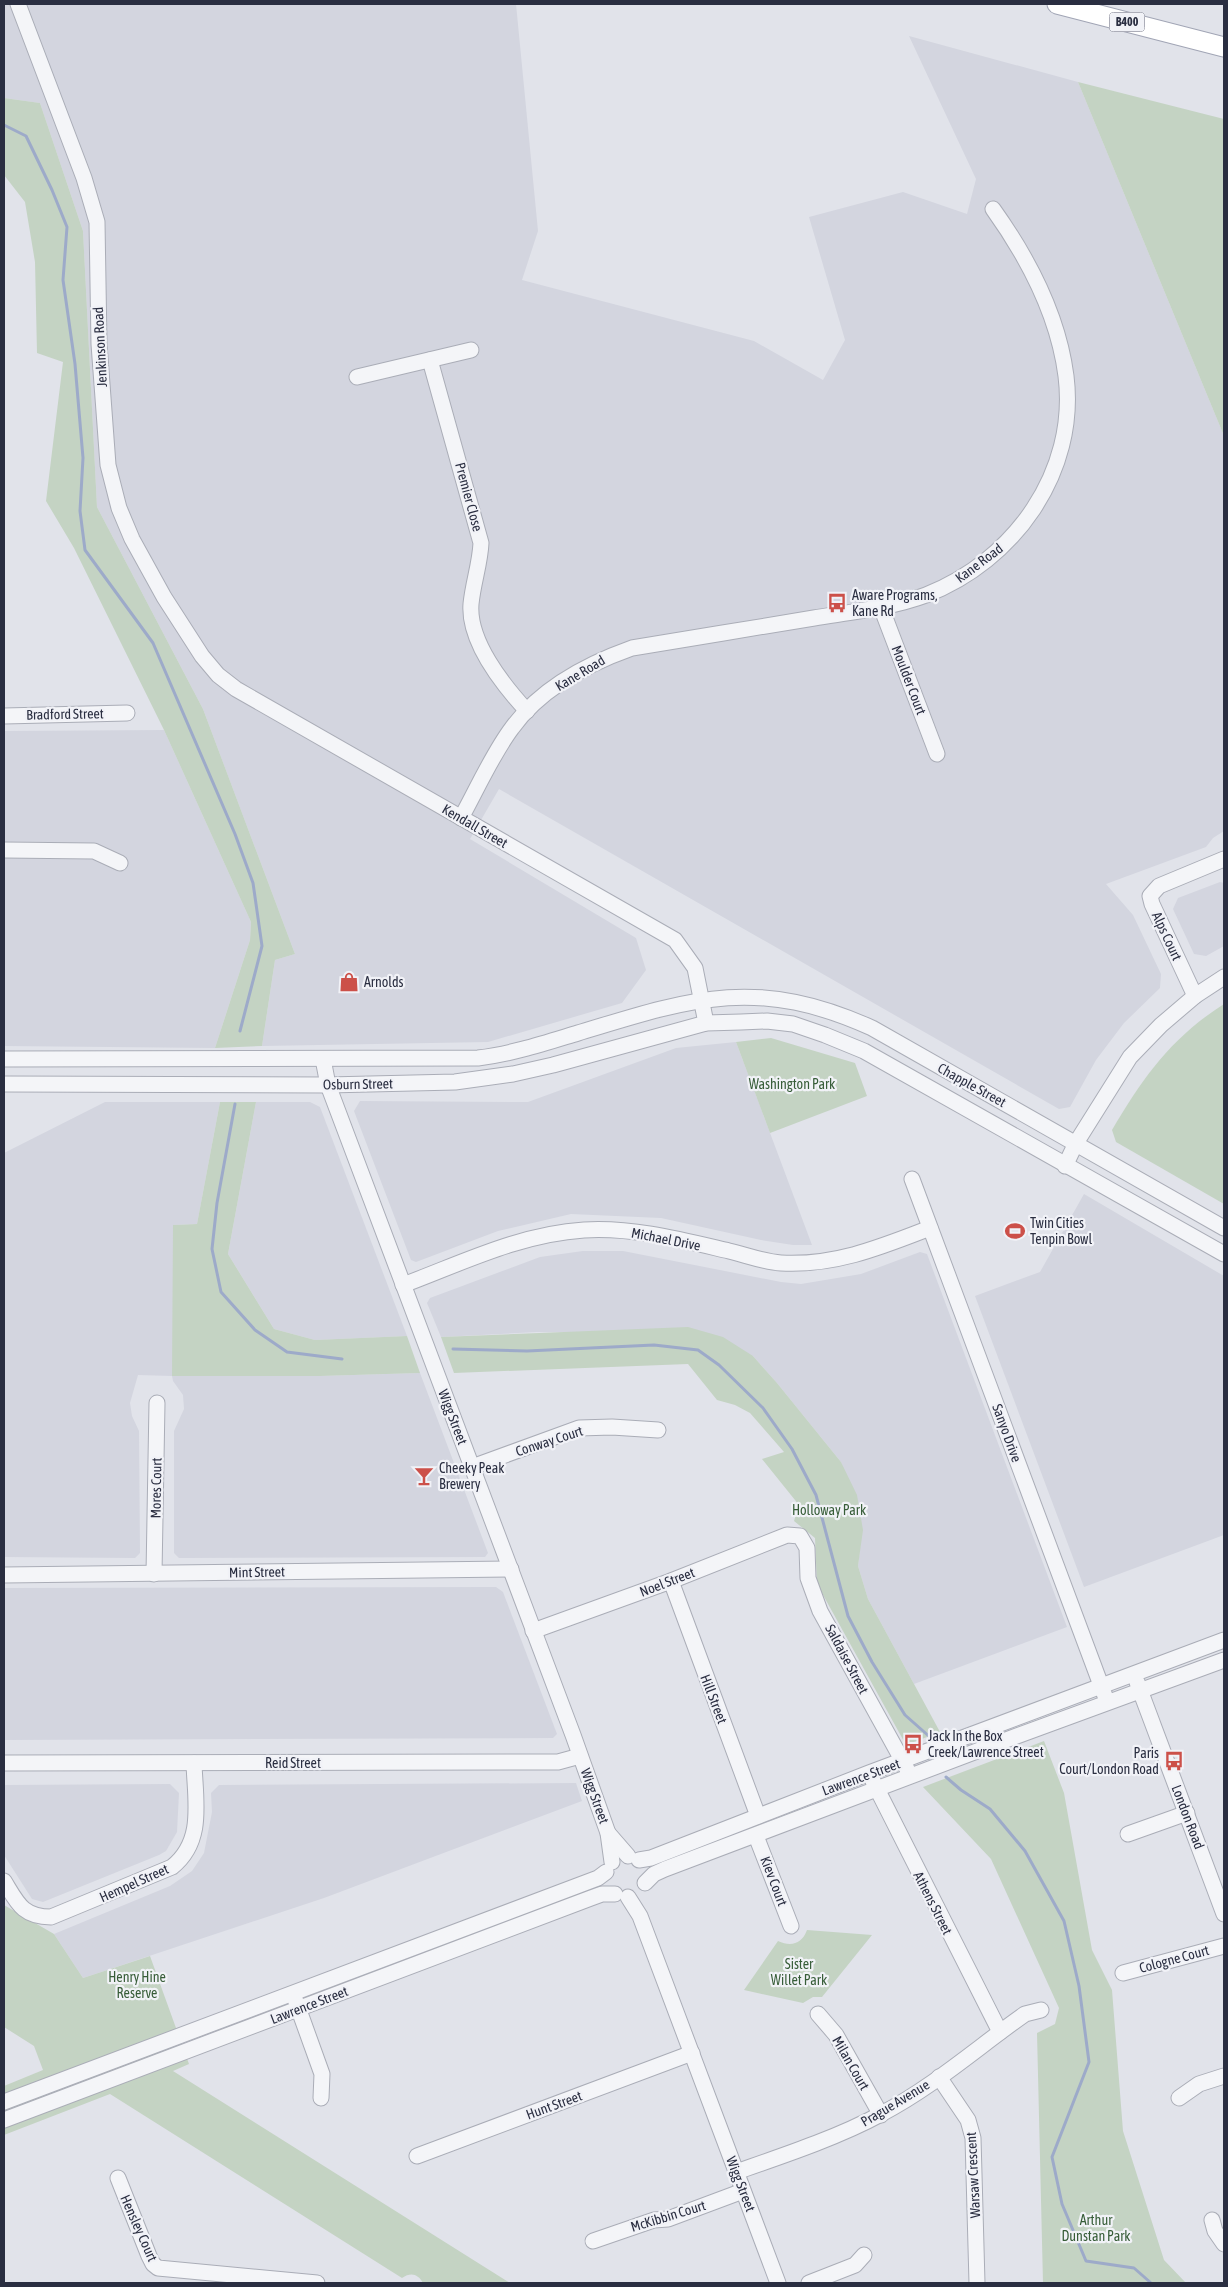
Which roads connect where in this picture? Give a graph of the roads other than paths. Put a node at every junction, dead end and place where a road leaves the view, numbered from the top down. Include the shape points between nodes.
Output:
1 (18, 4) edge
2 (1057, 4) edge
3 (1224, 48) edge
4 (993, 209) dead end
5 (471, 350) dead end
6 (430, 360) junction
7 (357, 377) dead end
8 (881, 607) junction
9 (218, 675) joint
10 (527, 711) junction
11 (127, 713) dead end
12 (4, 716) edge
13 (937, 754) dead end
14 (461, 818) junction
15 (4, 850) edge
16 (1224, 859) edge
17 (120, 863) dead end
18 (1224, 977) edge
19 (1195, 996) junction
20 (702, 1000) junction
21 (706, 1023) junction
22 (4, 1059) edge
23 (323, 1059) junction
24 (4, 1084) edge
25 (328, 1085) junction
26 (1076, 1143) junction
27 (1065, 1166) junction
28 (912, 1179) dead end
29 (930, 1228) junction
30 (1224, 1228) edge
31 (1224, 1254) edge
32 (404, 1285) junction
33 (157, 1403) dead end
34 (658, 1430) dead end
35 (472, 1467) junction
36 (800, 1536) joint
37 (511, 1569) junction
38 (154, 1574) junction
39 (4, 1575) edge
40 (671, 1581) junction
41 (533, 1631) junction
42 (1224, 1640) edge
43 (1224, 1660) edge
44 (1134, 1674) junction
45 (1101, 1686) junction
46 (1140, 1691) junction
47 (1107, 1703) junction
48 (580, 1756) junction
49 (902, 1762) junction
50 (4, 1763) edge
51 (194, 1763) junction
52 (869, 1773) junction
53 (910, 1776) junction
54 (878, 1790) junction
55 (1187, 1814) junction
56 (758, 1816) junction
57 (608, 1832) junction
58 (1128, 1834) dead end
59 (756, 1836) junction
60 (633, 1858) junction
61 (609, 1867) junction
62 (4, 1880) edge
63 (632, 1891) junction
64 (1224, 1914) edge
65 (791, 1926) dead end
66 (451, 1932) junction
67 (1224, 1946) edge
68 (458, 1948) junction
69 (1123, 1972) dead end
70 (292, 1992) junction
71 (298, 2008) junction
72 (1041, 2010) dead end
73 (818, 2014) dead end
74 (1000, 2032) junction
75 (692, 2053) junction
76 (86, 2070) junction
77 (939, 2076) junction
78 (1224, 2076) edge
79 (93, 2087) junction
80 (321, 2098) dead end
81 (1179, 2098) dead end
82 (4, 2102) edge
83 (881, 2114) junction
84 (4, 2120) edge
85 (417, 2156) dead end
86 (736, 2172) junction
87 (118, 2178) dead end
88 (743, 2191) junction
89 (1212, 2220) dead end
90 (593, 2241) dead end
91 (1224, 2244) edge
92 (864, 2256) dead end
93 (282, 2282) edge
94 (317, 2283) edge
95 (777, 2283) edge
96 (809, 2283) edge
97 (977, 2283) edge

1 - 9 street, Jenkinson Road via 84,178 97,222 99,344 112,487 132,539 164,597
2 - 3 main road, B400
4 - 8 street, Kane Road via 1029,264 1056,330 1067,397 1061,446 1038,504 1012,538 956,581 925,595
5 - 6 street
6 - 7 street
6 - 10 street, Premier Close via 481,543 471,603 473,627 504,686
8 - 10 street, Kane Road via 632,648 600,659 570,676
8 - 13 street, Moulder Court
9 - 14 street, Kendall Street via 236,689
10 - 14 street, Kane Road via 512,728
11 - 12 street, Bradford Street
14 - 20 street, Kendall Street via 675,940 695,968
15 - 17 street via 94,851
16 - 19 street, Alps Court via 1159,886 1150,896
18 - 19 street
19 - 26 street via 1130,1057
20 - 21 street, Kendall Street
20 - 23 street, Osburn Street via 674,1004 490,1056 453,1060
20 - 26 street, Chapple Street via 762,996 830,1011 872,1028
21 - 25 street, Osburn Street via 513,1074 455,1082
21 - 27 street, Chapple Street via 767,1021 793,1024 825,1035 864,1051
22 - 23 street, Osburn Street
23 - 25 street, Wigg Street
24 - 25 street, Osburn Street
25 - 32 street, Wigg Street
26 - 27 street
26 - 30 street, Chapple Street
27 - 31 street, Chapple Street
28 - 29 street, Sanyo Drive
29 - 32 street, Michael Drive via 851,1257 817,1263 779,1263 654,1235 620,1230 585,1230 517,1242
29 - 45 street, Sanyo Drive
32 - 35 street, Wigg Street
33 - 38 street, Mores Court
34 - 35 street, Conway Court via 579,1428
35 - 37 street, Wigg Street
36 - 40 street, Noel Street via 787,1535
36 - 49 street, Saldaise Street via 807,1548 808,1578 820,1611
37 - 38 street, Mint Street
37 - 41 street, Wigg Street
38 - 39 street, Mint Street
40 - 41 street, Noel Street
40 - 56 street, Hill Street
41 - 48 street, Wigg Street
42 - 44 street, Lawrence Street
43 - 46 street, Lawrence Street
44 - 45 street, Lawrence Street
44 - 46 street, London Road
45 - 47 street, Sanyo Drive
45 - 49 street, Lawrence Street
46 - 47 street, Lawrence Street
46 - 55 street, London Road
47 - 53 street, Lawrence Street
48 - 51 street, Reid Street via 558,1762
48 - 57 street, Wigg Street
49 - 52 street, Lawrence Street
49 - 53 street, Saldaise Street
50 - 51 street, Reid Street
51 - 62 street, Hempel Street via 196,1820 193,1840 182,1859 172,1867 51,1917 35,1916 23,1910
52 - 54 street, Athens Street
52 - 56 street, Lawrence Street
53 - 54 street, Lawrence Street
54 - 59 street, Lawrence Street
54 - 74 street, Athens Street
55 - 58 street
55 - 64 street, London Road
56 - 60 street, Lawrence Street via 651,1858
57 - 60 street, Wigg Street
57 - 61 street, Wigg Street
59 - 63 street, Lawrence Street via 665,1869
59 - 65 street, Kiev Court
60 - 61 street via 622,1856
60 - 63 street via 646,1870
61 - 63 street via 607,1884
61 - 66 street, Lawrence Street via 598,1878
63 - 68 street, Lawrence Street via 602,1894
63 - 75 street, Wigg Street
66 - 68 street
66 - 70 street, Lawrence Street
67 - 69 street, Cologne Court
68 - 71 street, Lawrence Street
70 - 71 street
70 - 76 street, Lawrence Street
71 - 79 street, Lawrence Street
71 - 80 street via 322,2074
72 - 74 street, Prague Avenue via 1025,2014
73 - 83 street, Milan Court via 836,2035
74 - 77 street, Prague Avenue
75 - 85 street, Hunt Street
75 - 86 street, Wigg Street
76 - 79 street
76 - 82 street, Lawrence Street
77 - 83 street, Prague Avenue
77 - 97 street, Warsaw Crescent via 961,2108 974,2138
78 - 81 street via 1199,2084
79 - 84 street, Lawrence Street
83 - 86 street, Prague Avenue
86 - 88 street, Wigg Street
87 - 93 street, Hensley Court via 156,2266
88 - 90 street, McKibbin Court
88 - 95 street, Wigg Street
89 - 91 street
92 - 96 street via 855,2265
93 - 94 street, Hensley Court

